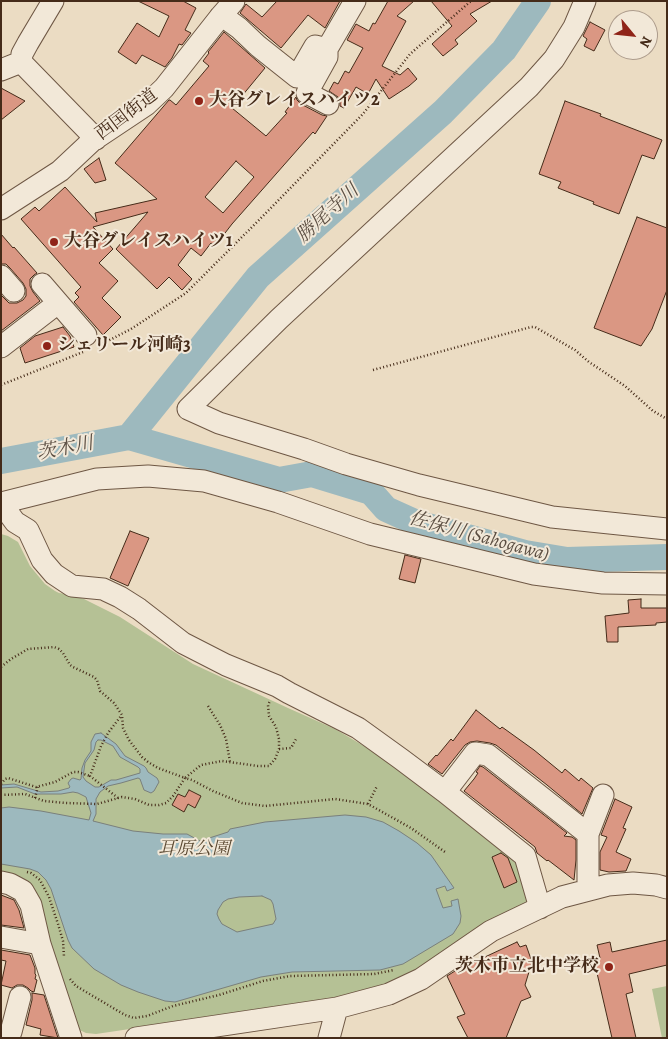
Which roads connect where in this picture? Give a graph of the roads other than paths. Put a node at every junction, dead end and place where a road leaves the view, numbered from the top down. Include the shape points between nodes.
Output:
1 (54, 1) edge
2 (355, 1) edge
3 (584, 1) edge
4 (227, 9) edge
5 (327, 49) junction
6 (21, 62) junction
7 (1, 70) edge
8 (328, 104) dead end
9 (96, 139) junction
10 (1, 209) edge
11 (42, 284) dead end
12 (58, 303) junction
13 (91, 344) road end
14 (1, 347) edge
15 (1, 503) edge
16 (667, 529) edge
17 (667, 584) edge
18 (445, 792) junction
19 (604, 795) dead end
20 (588, 834) junction
21 (1, 882) edge
22 (667, 888) edge
23 (588, 890) junction
24 (540, 908) junction
25 (1, 938) edge
26 (40, 944) junction
27 (20, 997) dead end
28 (337, 1008) junction
29 (245, 1029) edge
30 (13, 1033) edge
31 (142, 1037) edge
32 (71, 1038) edge
33 (136, 1038) edge
34 (329, 1038) edge

1 - 6 street via 22,54
2 - 5 street
3 - 16 street via 574,27 554,59 529,87 286,313 188,409 218,424 429,487 552,517
4 - 5 street via 228,20 297,77 315,46
4 - 9 street, 西国街道 via 164,88 146,105
5 - 8 street via 327,57 306,93
6 - 7 street
6 - 9 street
9 - 10 street, 西国街道 via 60,171
11 - 12 street
12 - 13 street
12 - 14 street
15 - 17 street via 97,479 148,476 204,481 278,502 370,534 534,574 603,583
15 - 18 street via 16,522 28,530 42,560 54,574 72,586 104,589 139,609 183,642 358,728
18 - 20 street via 476,753 488,755
18 - 24 street via 525,856
19 - 20 street
20 - 23 street
21 - 26 street via 24,891 31,905
22 - 23 street via 633,883
23 - 24 street via 562,897
24 - 28 street via 490,931 413,983 389,994
25 - 26 street
26 - 32 street
27 - 30 street
28 - 29 street
28 - 34 street
29 - 31 street
31 - 33 street

